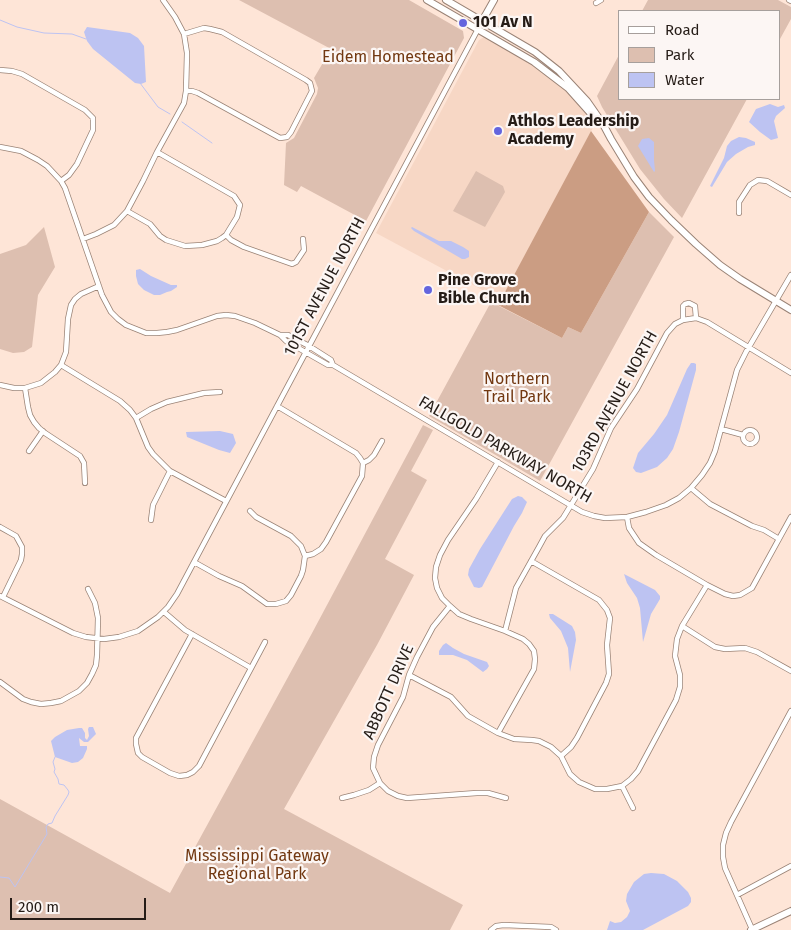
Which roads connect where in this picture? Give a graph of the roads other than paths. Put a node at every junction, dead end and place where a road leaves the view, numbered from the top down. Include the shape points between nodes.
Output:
1 (164, 0) edge
2 (427, 0) edge
3 (446, 0) edge
4 (494, 0) edge
5 (482, 21) junction
6 (478, 29) junction
7 (184, 34) junction
8 (0, 70) edge
9 (186, 91) junction
10 (611, 139) junction
11 (0, 147) edge
12 (157, 152) junction
13 (62, 181) junction
14 (791, 195) edge
15 (127, 211) junction
16 (739, 212) dead end
17 (226, 235) junction
18 (83, 239) junction
19 (303, 239) dead end
20 (791, 275) edge
21 (99, 286) junction
22 (776, 301) junction
23 (791, 310) edge
24 (696, 318) junction
25 (683, 320) junction
26 (280, 335) junction
27 (309, 346) junction
28 (749, 347) junction
29 (306, 352) junction
30 (61, 365) junction
31 (333, 365) junction
32 (791, 373) edge
33 (0, 385) edge
34 (25, 388) junction
35 (220, 392) dead end
36 (277, 406) junction
37 (136, 418) junction
38 (721, 429) junction
39 (43, 432) junction
40 (743, 435) dead end
41 (382, 441) dead end
42 (29, 451) dead end
43 (498, 462) junction
44 (363, 464) junction
45 (170, 472) junction
46 (85, 483) dead end
47 (691, 488) junction
48 (226, 501) junction
49 (571, 505) junction
50 (250, 511) dead end
51 (627, 517) junction
52 (791, 517) edge
53 (151, 520) dead end
54 (0, 527) edge
55 (780, 539) junction
56 (305, 556) junction
57 (531, 561) junction
58 (194, 562) junction
59 (707, 585) junction
60 (88, 589) dead end
61 (1, 596) edge
62 (450, 606) junction
63 (164, 612) junction
64 (682, 626) junction
65 (505, 631) junction
66 (192, 634) junction
67 (98, 638) junction
68 (265, 642) dead end
69 (251, 668) junction
70 (791, 670) edge
71 (409, 675) junction
72 (0, 682) edge
73 (791, 711) edge
74 (498, 733) junction
75 (561, 756) junction
76 (380, 783) junction
77 (622, 786) junction
78 (342, 798) dead end
79 (506, 798) dead end
80 (633, 808) dead end
81 (791, 866) edge
82 (737, 895) junction
83 (791, 911) edge
84 (491, 930) edge
85 (556, 930) edge
86 (751, 930) edge

1 - 7 street
2 - 6 main road
3 - 5 main road
4 - 5 main road, 101ST AVENUE NORTH
5 - 6 main road, 101ST AVENUE NORTH
5 - 10 main road via 535,52 559,71 588,102
6 - 10 main road via 527,57 562,83
6 - 27 street, 101ST AVENUE NORTH
7 - 9 street
7 - 9 street via 204,28 216,30 306,80 312,91 288,137 280,138 198,94
8 - 13 street via 22,74 85,110 93,118 93,130 81,157
9 - 12 street via 182,107
10 - 22 main road via 649,197 680,230 720,265
11 - 13 street via 33,157
12 - 15 street
12 - 17 street via 234,196 240,205 239,212
13 - 18 street
14 - 16 street via 767,181 758,180 750,185 739,202
15 - 17 street via 150,224 160,236 172,243 202,245
15 - 18 street via 114,225
17 - 19 street via 244,247 292,264 304,250
18 - 21 street
20 - 22 street, FALLGOLD PARKWAY NORTH
21 - 26 street via 105,303 118,319 146,333 167,332 226,315 255,323
21 - 30 street via 75,298 71,305 66,352
22 - 23 main road
22 - 28 street, FALLGOLD PARKWAY NORTH
24 - 25 street
24 - 25 street, 103RD AVENUE NORTH via 695,306 689,302 683,306
24 - 28 street
25 - 49 street, 103RD AVENUE NORTH via 667,333 637,389 611,428 593,469
26 - 27 street, FALLGOLD PARKWAY NORTH via 288,335
26 - 29 street, FALLGOLD PARKWAY NORTH
27 - 29 street, 101ST AVENUE NORTH
27 - 31 street, FALLGOLD PARKWAY NORTH via 331,360
28 - 32 street
28 - 38 street, FALLGOLD PARKWAY NORTH via 737,370
29 - 31 street, FALLGOLD PARKWAY NORTH
29 - 36 street, 101ST AVENUE NORTH
30 - 34 street via 41,383
30 - 37 street via 120,401
31 - 43 street, FALLGOLD PARKWAY NORTH
33 - 34 street
34 - 39 street via 30,415
35 - 37 street via 168,402
36 - 44 street via 356,452
36 - 48 street, 101ST AVENUE NORTH
37 - 45 street via 148,447
38 - 40 street
38 - 47 street, FALLGOLD PARKWAY NORTH via 710,463
39 - 42 street
39 - 46 street via 80,456 84,463
41 - 44 street via 370,460
43 - 49 street, FALLGOLD PARKWAY NORTH
43 - 62 street via 448,540 436,566 437,588
44 - 56 street via 362,476 326,542 321,549
45 - 48 street
45 - 53 street via 154,504
47 - 51 street, FALLGOLD PARKWAY NORTH via 666,505
47 - 55 street via 710,504
48 - 58 street, 101ST AVENUE NORTH
49 - 51 street, FALLGOLD PARKWAY NORTH via 594,516
49 - 57 street, 103RD AVENUE NORTH via 545,536
50 - 56 street via 291,536
51 - 59 street via 629,528 639,543
52 - 55 street
54 - 61 street via 16,536 22,547 21,560
55 - 59 street via 752,588 733,596
56 - 58 street via 301,576 290,595 281,603 272,604
57 - 65 street, 103RD AVENUE NORTH via 516,588
57 - 75 street via 599,600 610,618 606,683 577,738
58 - 63 street, 101ST AVENUE NORTH
59 - 64 street
60 - 67 street via 97,610
61 - 67 street, 101ST AVENUE NORTH via 73,633
62 - 65 street via 459,614
62 - 71 street, ABBOTT DRIVE via 433,628
63 - 66 street
63 - 67 street, 101ST AVENUE NORTH via 150,624 131,633
64 - 70 street via 715,647 744,648
64 - 77 street via 675,656 680,674 676,700 638,771
65 - 74 street via 529,644 535,659 534,669
66 - 69 street
66 - 69 street via 136,738 138,753 152,764 179,776 193,772
67 - 72 street via 96,665 87,683 62,701 31,702
68 - 69 street
71 - 74 street via 452,697 468,716
71 - 76 street, ABBOTT DRIVE via 403,697 374,757 373,768
73 - 82 street via 726,833 723,857
74 - 75 street via 514,739 539,741
75 - 77 street via 570,774 587,786 595,789
76 - 78 street via 354,796
76 - 79 street via 388,791 406,798 477,792
77 - 80 street
81 - 82 street
82 - 86 street
83 - 86 main road
84 - 85 street via 504,925

